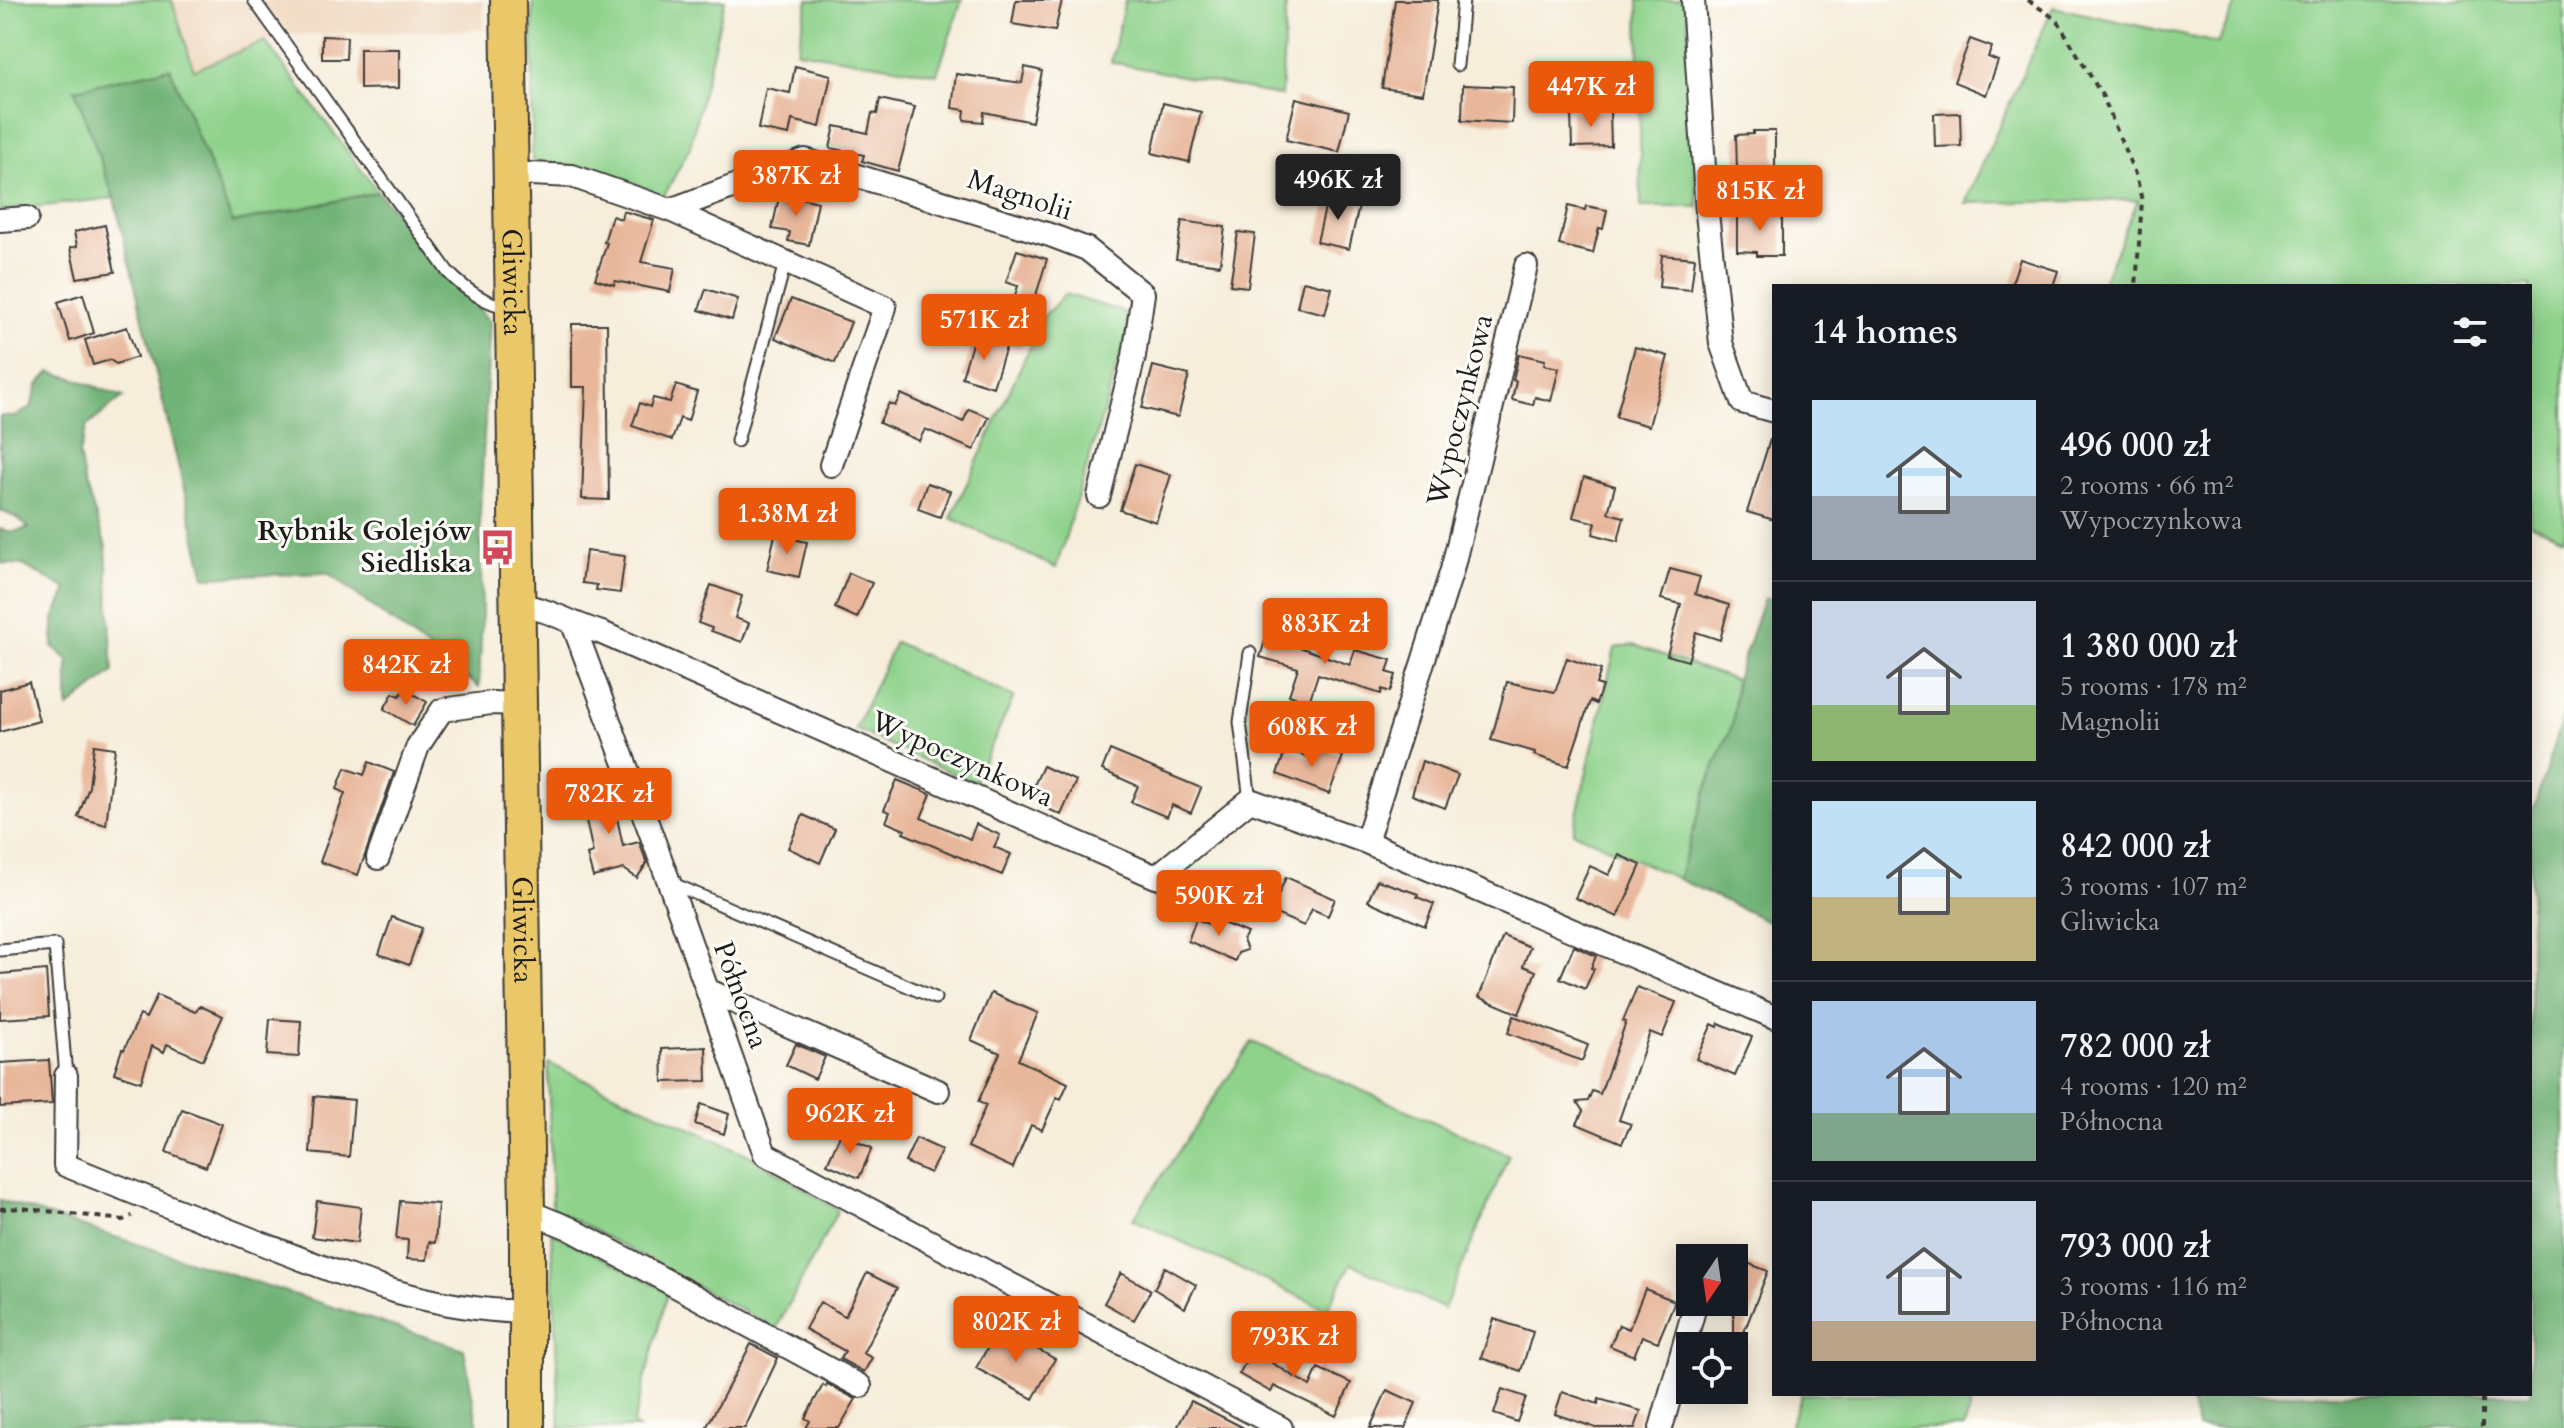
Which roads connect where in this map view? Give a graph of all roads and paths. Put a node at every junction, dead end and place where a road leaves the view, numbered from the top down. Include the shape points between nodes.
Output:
1 (254, 0) edge
2 (508, 0) edge
3 (1463, 0) edge
4 (1693, 0) edge
5 (2028, 0) edge
6 (1457, 65) dead end
7 (510, 173) junction
8 (670, 210) junction
9 (27, 218) dead end
10 (0, 220) edge
11 (785, 263) junction
12 (1526, 266) dead end
13 (2136, 284) edge
14 (512, 307) junction
15 (1772, 410) edge
16 (737, 441) dead end
17 (831, 465) dead end
18 (1099, 496) dead end
19 (518, 605) junction
20 (573, 624) junction
21 (1250, 653) dead end
22 (519, 704) junction
23 (1250, 800) junction
24 (1366, 842) junction
25 (378, 858) dead end
26 (669, 882) junction
27 (0, 950) edge
28 (707, 990) junction
29 (935, 998) dead end
30 (1772, 1016) edge
31 (66, 1076) joint
32 (938, 1091) dead end
33 (160, 1203) junction
34 (0, 1209) edge
35 (527, 1211) junction
36 (528, 1312) junction
37 (1692, 1316) edge
38 (860, 1386) dead end
39 (2482, 1396) edge
40 (527, 1428) edge
41 (1281, 1428) edge
42 (1661, 1428) edge
43 (2482, 1428) edge

1 - 14 lane via 440,262 461,286 500,307
2 - 7 main road, Gliwicka
3 - 6 lane
4 - 15 street via 1721,343 1742,402
5 - 13 path via 2057,20 2103,97 2137,179 2142,201
7 - 8 street via 572,176
7 - 14 main road, Gliwicka
8 - 11 street
8 - 18 street, Magnolii via 805,160 1087,249 1143,294 1134,356
9 - 10 street
11 - 16 lane
11 - 17 street via 885,307
12 - 24 street, Wypoczynkowa via 1452,570
14 - 19 main road, Gliwicka
19 - 20 street, Wypoczynkowa
19 - 22 main road, Gliwicka
20 - 23 street, Wypoczynkowa via 1156,877
20 - 26 street, Północna
21 - 23 lane via 1240,722
22 - 25 street via 442,710 418,746
22 - 35 main road, Gliwicka
23 - 24 street
24 - 30 street
26 - 28 street, Północna
26 - 29 lane
27 - 31 lane via 55,945
28 - 32 street
28 - 41 street, Północna via 765,1154
31 - 33 street via 65,1165
33 - 34 path via 123,1220
33 - 36 street via 403,1295 478,1310
35 - 36 main road, Gliwicka
35 - 38 street via 569,1228
36 - 40 main road, Gliwicka
37 - 42 street
39 - 43 path

